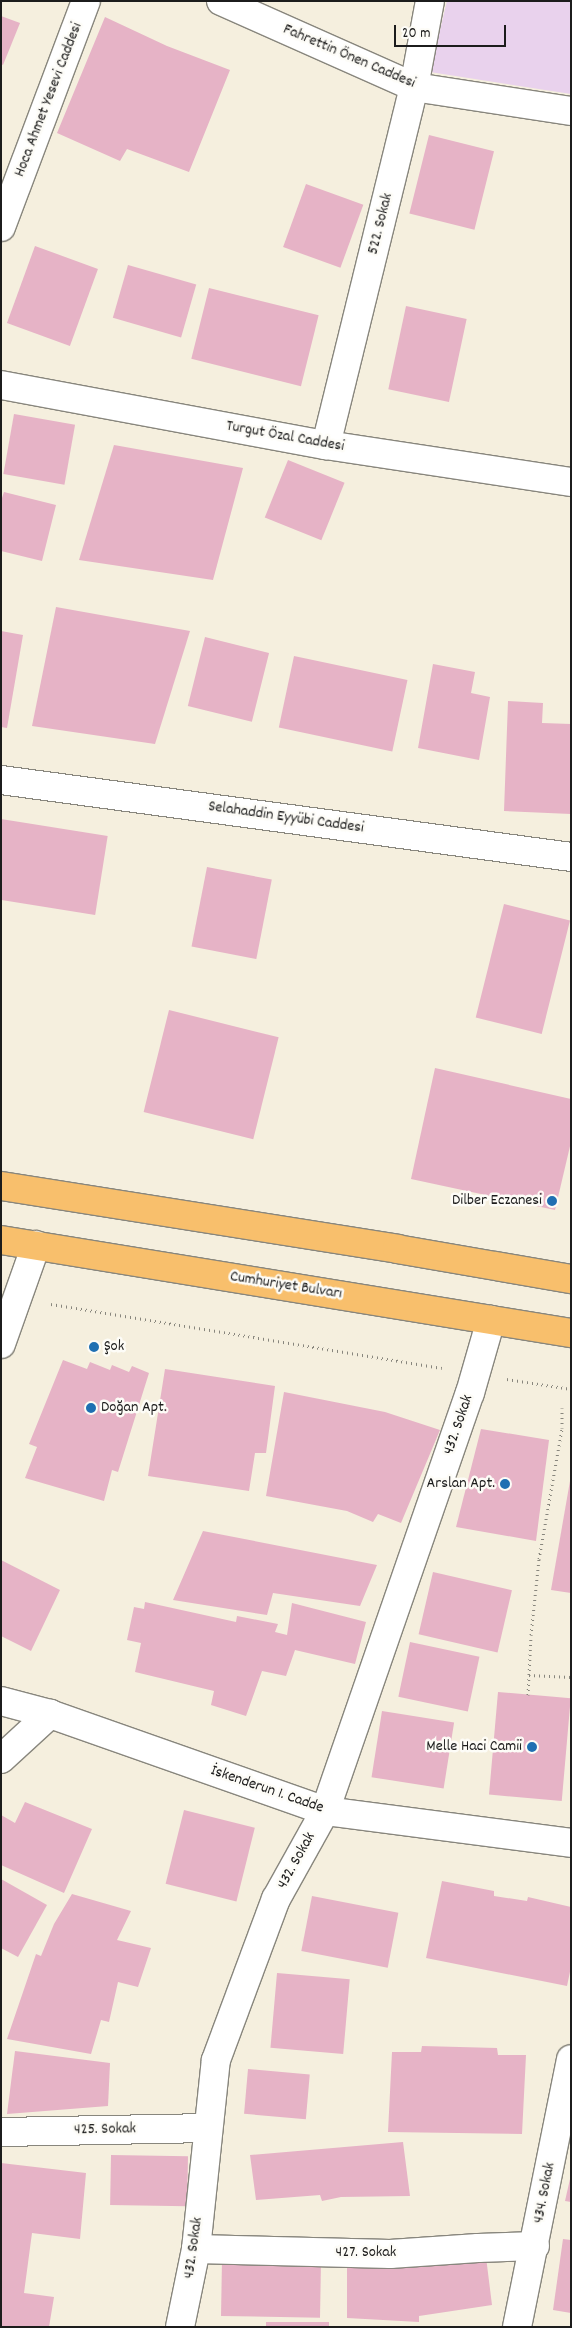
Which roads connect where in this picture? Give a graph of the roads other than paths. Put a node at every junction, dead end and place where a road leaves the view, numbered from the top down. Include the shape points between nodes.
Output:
1 (86, 1) edge
2 (221, 1) edge
3 (430, 1) edge
4 (414, 87) junction
5 (571, 111) edge
6 (1, 226) edge
7 (1, 386) edge
8 (326, 445) junction
9 (571, 482) edge
10 (1, 780) edge
11 (571, 857) edge
12 (1, 1186) edge
13 (1, 1240) edge
14 (36, 1245) junction
15 (571, 1279) edge
16 (491, 1320) junction
17 (571, 1333) edge
18 (1, 1344) edge
19 (1, 1701) edge
20 (50, 1714) junction
21 (1, 1759) edge
22 (325, 1811) junction
23 (571, 1843) edge
24 (571, 2059) edge
25 (208, 2128) junction
26 (1, 2132) edge
27 (534, 2246) junction
28 (196, 2249) junction
29 (180, 2327) edge
30 (517, 2327) edge

1 - 6 street, Hoca Ahmet Yesevi Caddesi
2 - 4 street, Fahrettin Önen Caddesi
3 - 4 street, 522. Sokak
4 - 5 street, Fahrettin Önen Caddesi
4 - 8 street, 522. Sokak
7 - 8 street, Turgut Özal Caddesi
8 - 9 street, Turgut Özal Caddesi
10 - 11 street, Selahaddin Eyyübi Caddesi
12 - 15 main road
13 - 14 main road, Cumhuriyet Bulvarı
14 - 16 main road, Cumhuriyet Bulvarı
14 - 18 street
16 - 17 main road, Cumhuriyet Bulvarı
16 - 22 street, 432. Sokak
19 - 20 street, İskenderun 1. Cadde
20 - 21 street
20 - 22 street, İskenderun 1. Cadde
22 - 23 street, İskenderun 1. Cadde
22 - 25 street, 432. Sokak via 276,1899 216,2060
24 - 27 street, 434. Sokak
25 - 26 street, 425. Sokak
25 - 28 street, 432. Sokak
27 - 28 street, 427. Sokak via 390,2254
27 - 30 street, 434. Sokak
28 - 29 street, 432. Sokak

